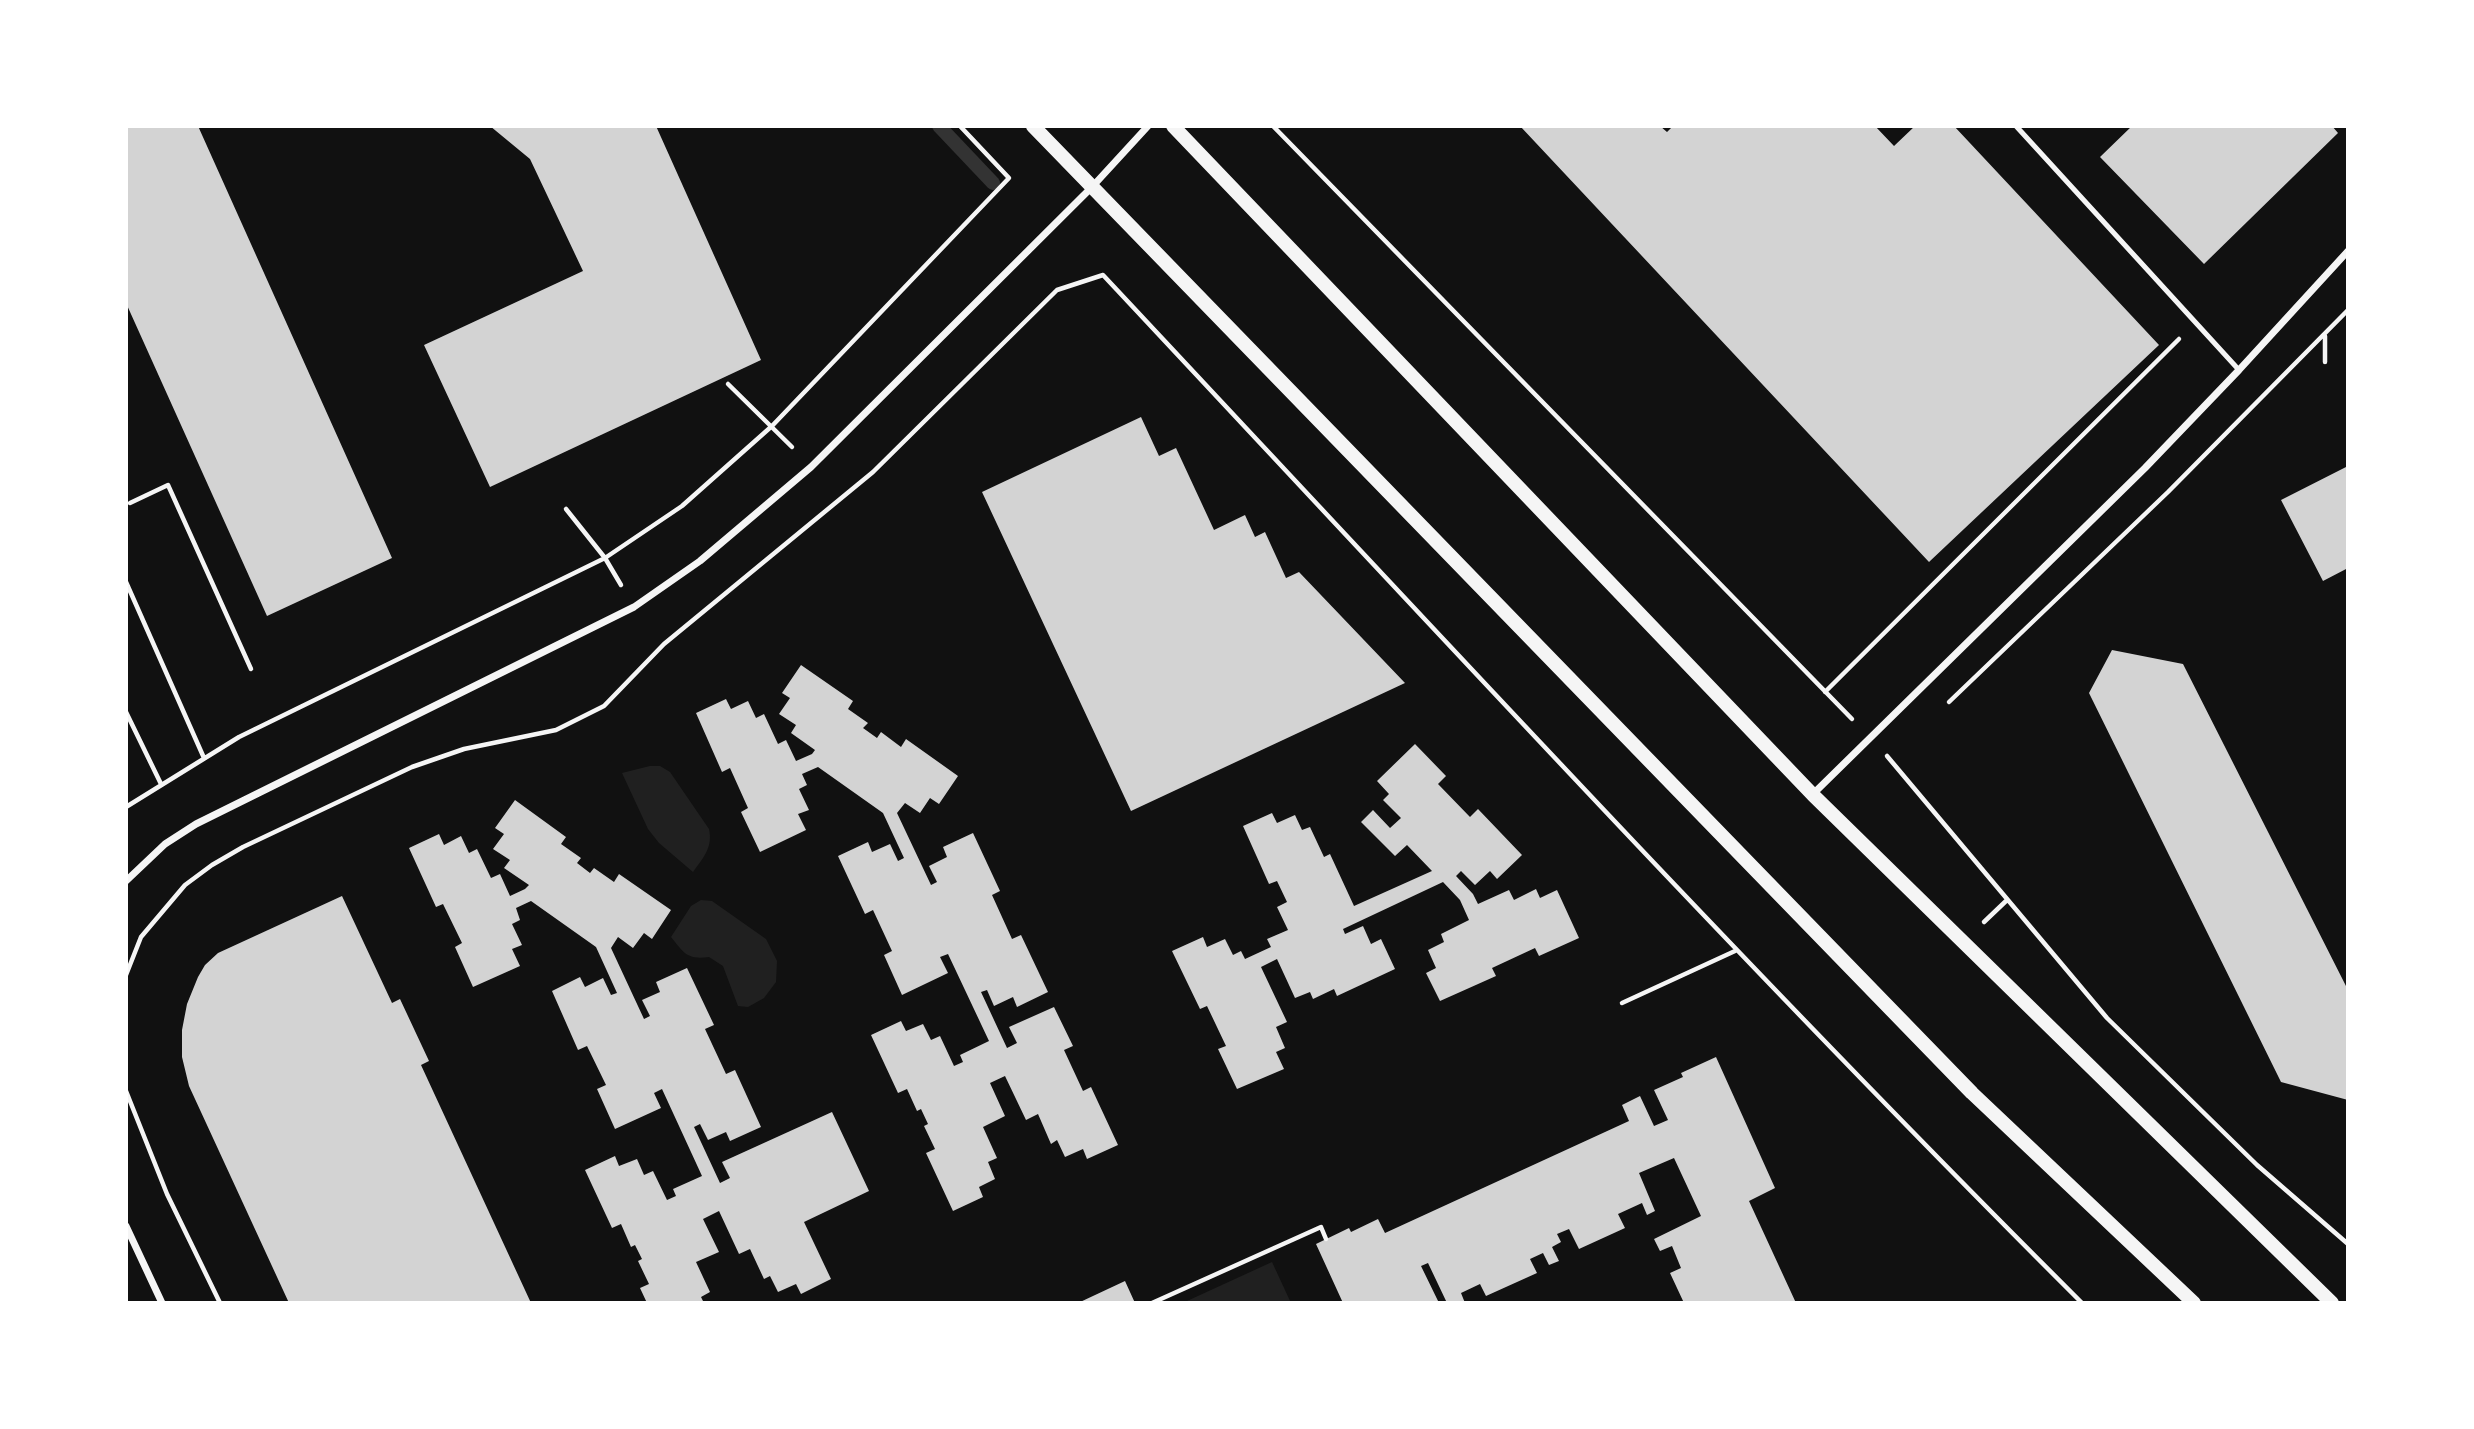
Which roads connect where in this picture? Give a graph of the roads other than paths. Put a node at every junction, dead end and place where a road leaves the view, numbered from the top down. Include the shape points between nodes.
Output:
1 (1033, 126) edge
2 (1148, 126) edge
3 (1173, 126) edge
4 (2016, 126) edge
5 (2028, 126) edge
6 (2022, 132) junction
7 (1093, 187) junction
8 (2348, 251) edge
9 (2239, 370) junction
10 (1812, 795) junction
11 (126, 881) edge
12 (126, 1226) edge
13 (162, 1303) edge
14 (2194, 1303) edge
15 (2332, 1303) edge

1 - 7 main road
2 - 7 street
3 - 10 main road
4 - 6 lane
5 - 6 lane
6 - 9 lane
7 - 11 street via 811,467 700,561 634,607 196,824 165,844
7 - 14 main road via 1972,1093
8 - 9 street
9 - 10 street
10 - 15 main road
12 - 13 street

